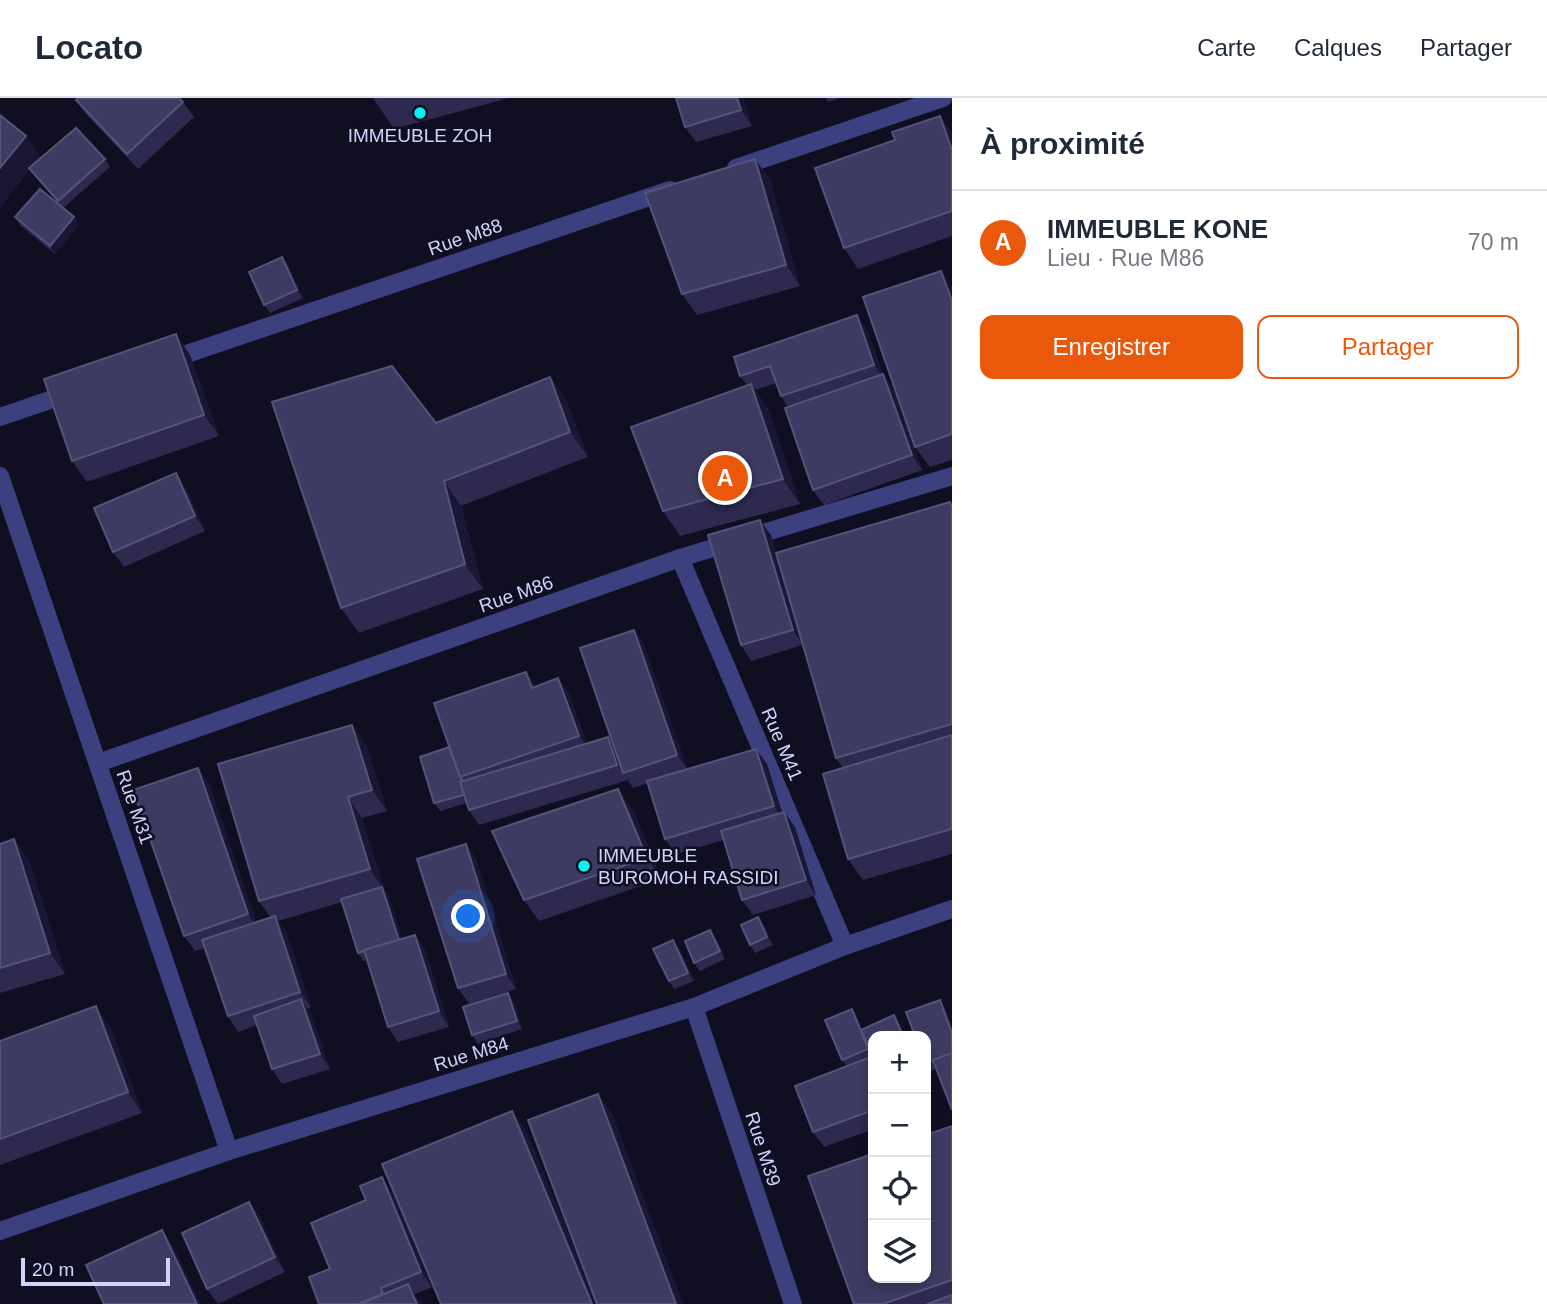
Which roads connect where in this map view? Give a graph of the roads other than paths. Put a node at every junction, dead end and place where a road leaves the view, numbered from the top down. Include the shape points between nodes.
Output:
1 (943, 98) edge
2 (720, 173) edge
3 (681, 187) edge
4 (144, 368) edge
5 (92, 386) edge
6 (0, 416) edge
7 (0, 476) edge
8 (952, 477) edge
9 (680, 558) junction
10 (98, 763) junction
11 (952, 909) edge
12 (845, 946) junction
13 (694, 1007) junction
14 (229, 1151) junction
15 (0, 1231) edge
16 (793, 1304) edge

1 - 2 street
3 - 4 street, Rue M88
5 - 6 street
7 - 10 street, Rue M31
8 - 9 street, Rue M86
9 - 10 street, Rue M86
9 - 12 street, Rue M41
10 - 14 street, Rue M31
11 - 12 street, Rue M84
12 - 13 street, Rue M84
13 - 14 street, Rue M84
13 - 16 street, Rue M39
14 - 15 street, Rue M84

